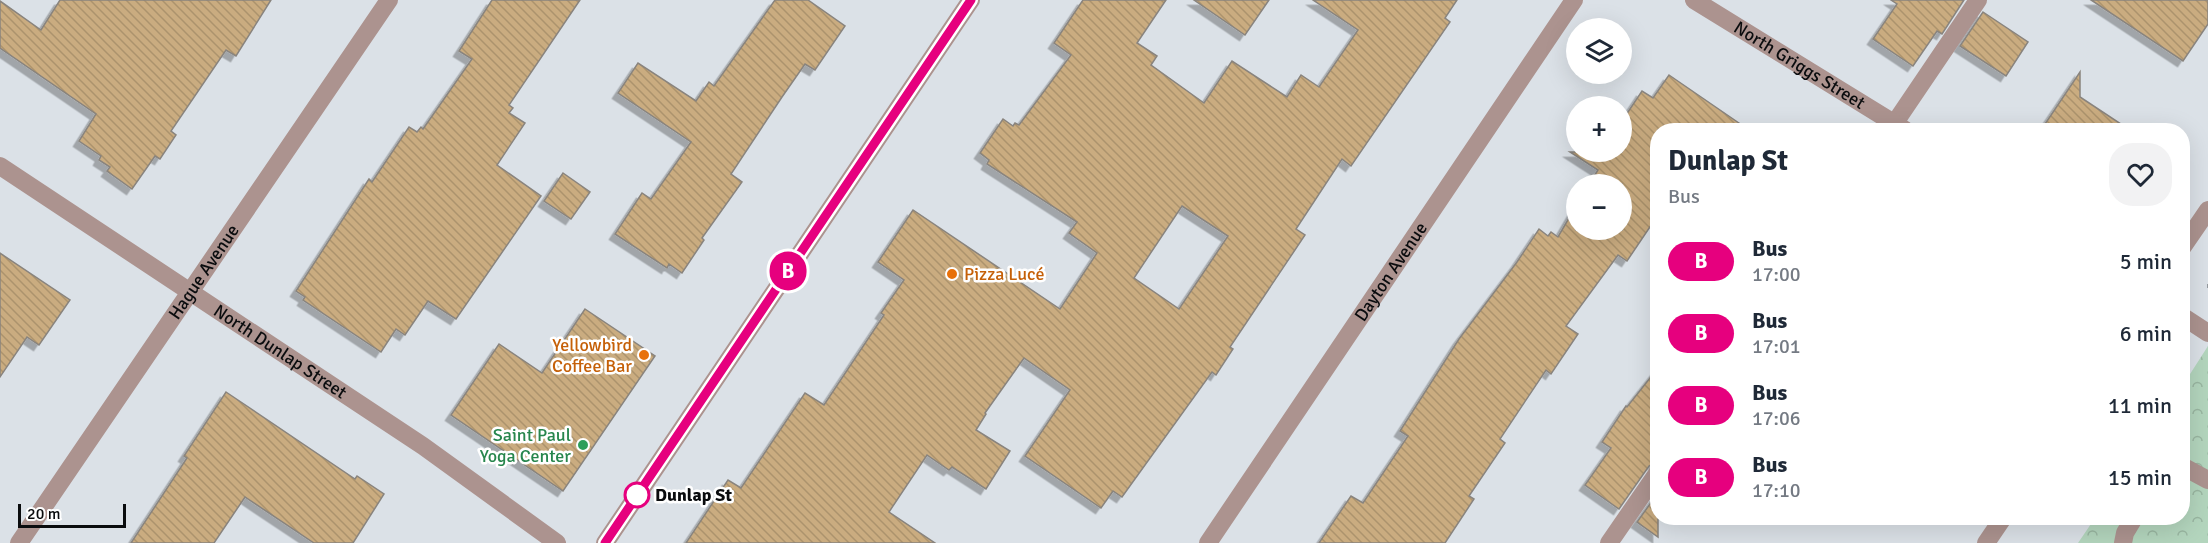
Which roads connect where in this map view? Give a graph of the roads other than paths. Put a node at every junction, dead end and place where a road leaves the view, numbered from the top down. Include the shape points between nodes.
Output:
1 (389, 0) edge
2 (971, 0) edge
3 (1574, 0) edge
4 (1694, 0) edge
5 (1978, 0) edge
6 (1888, 123) edge
7 (1899, 123) edge
8 (0, 166) edge
9 (2208, 210) edge
10 (2190, 236) edge
11 (190, 293) junction
12 (2190, 321) edge
13 (2208, 333) edge
14 (2190, 470) edge
15 (2208, 480) edge
16 (1650, 484) edge
17 (1998, 525) edge
18 (2130, 525) edge
19 (19, 543) edge
20 (557, 543) edge
21 (605, 543) edge
22 (1208, 543) edge
23 (1609, 543) edge
24 (1986, 543) edge
25 (2123, 543) edge

1 - 11 street, Hague Avenue
2 - 21 street
3 - 22 street, Dayton Avenue
4 - 6 street, North Griggs Street
5 - 7 street
8 - 11 street, North Dunlap Street
9 - 10 street
11 - 19 street, Hague Avenue
11 - 20 street, North Dunlap Street via 423,446
12 - 13 street
14 - 15 street
16 - 23 street
17 - 24 street
18 - 25 street

